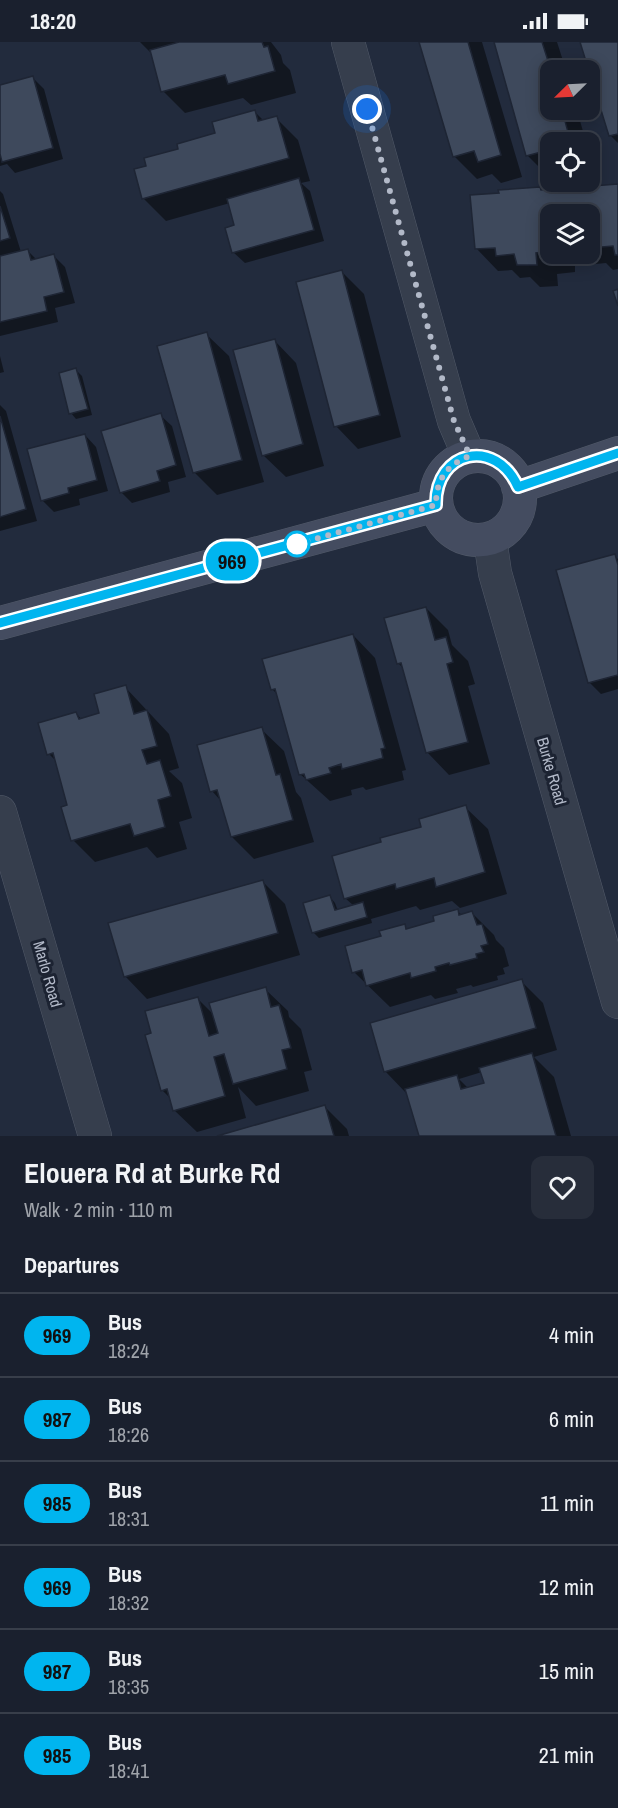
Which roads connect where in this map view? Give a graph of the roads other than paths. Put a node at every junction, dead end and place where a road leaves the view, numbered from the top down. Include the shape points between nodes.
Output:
1 (348, 42) edge
2 (618, 453) edge
3 (470, 456) junction
4 (518, 487) junction
5 (436, 505) junction
6 (490, 539) junction
7 (0, 623) edge
8 (0, 812) edge
9 (616, 991) edge
10 (95, 1136) edge

1 - 3 street via 454,421
2 - 4 street
3 - 4 street via 494,459 505,466
3 - 5 street via 447,469 440,479
4 - 6 street via 518,513 511,525
5 - 6 street via 449,530 461,538
5 - 7 street
6 - 9 street, Burke Road via 495,573
8 - 10 street, Marlo Road

